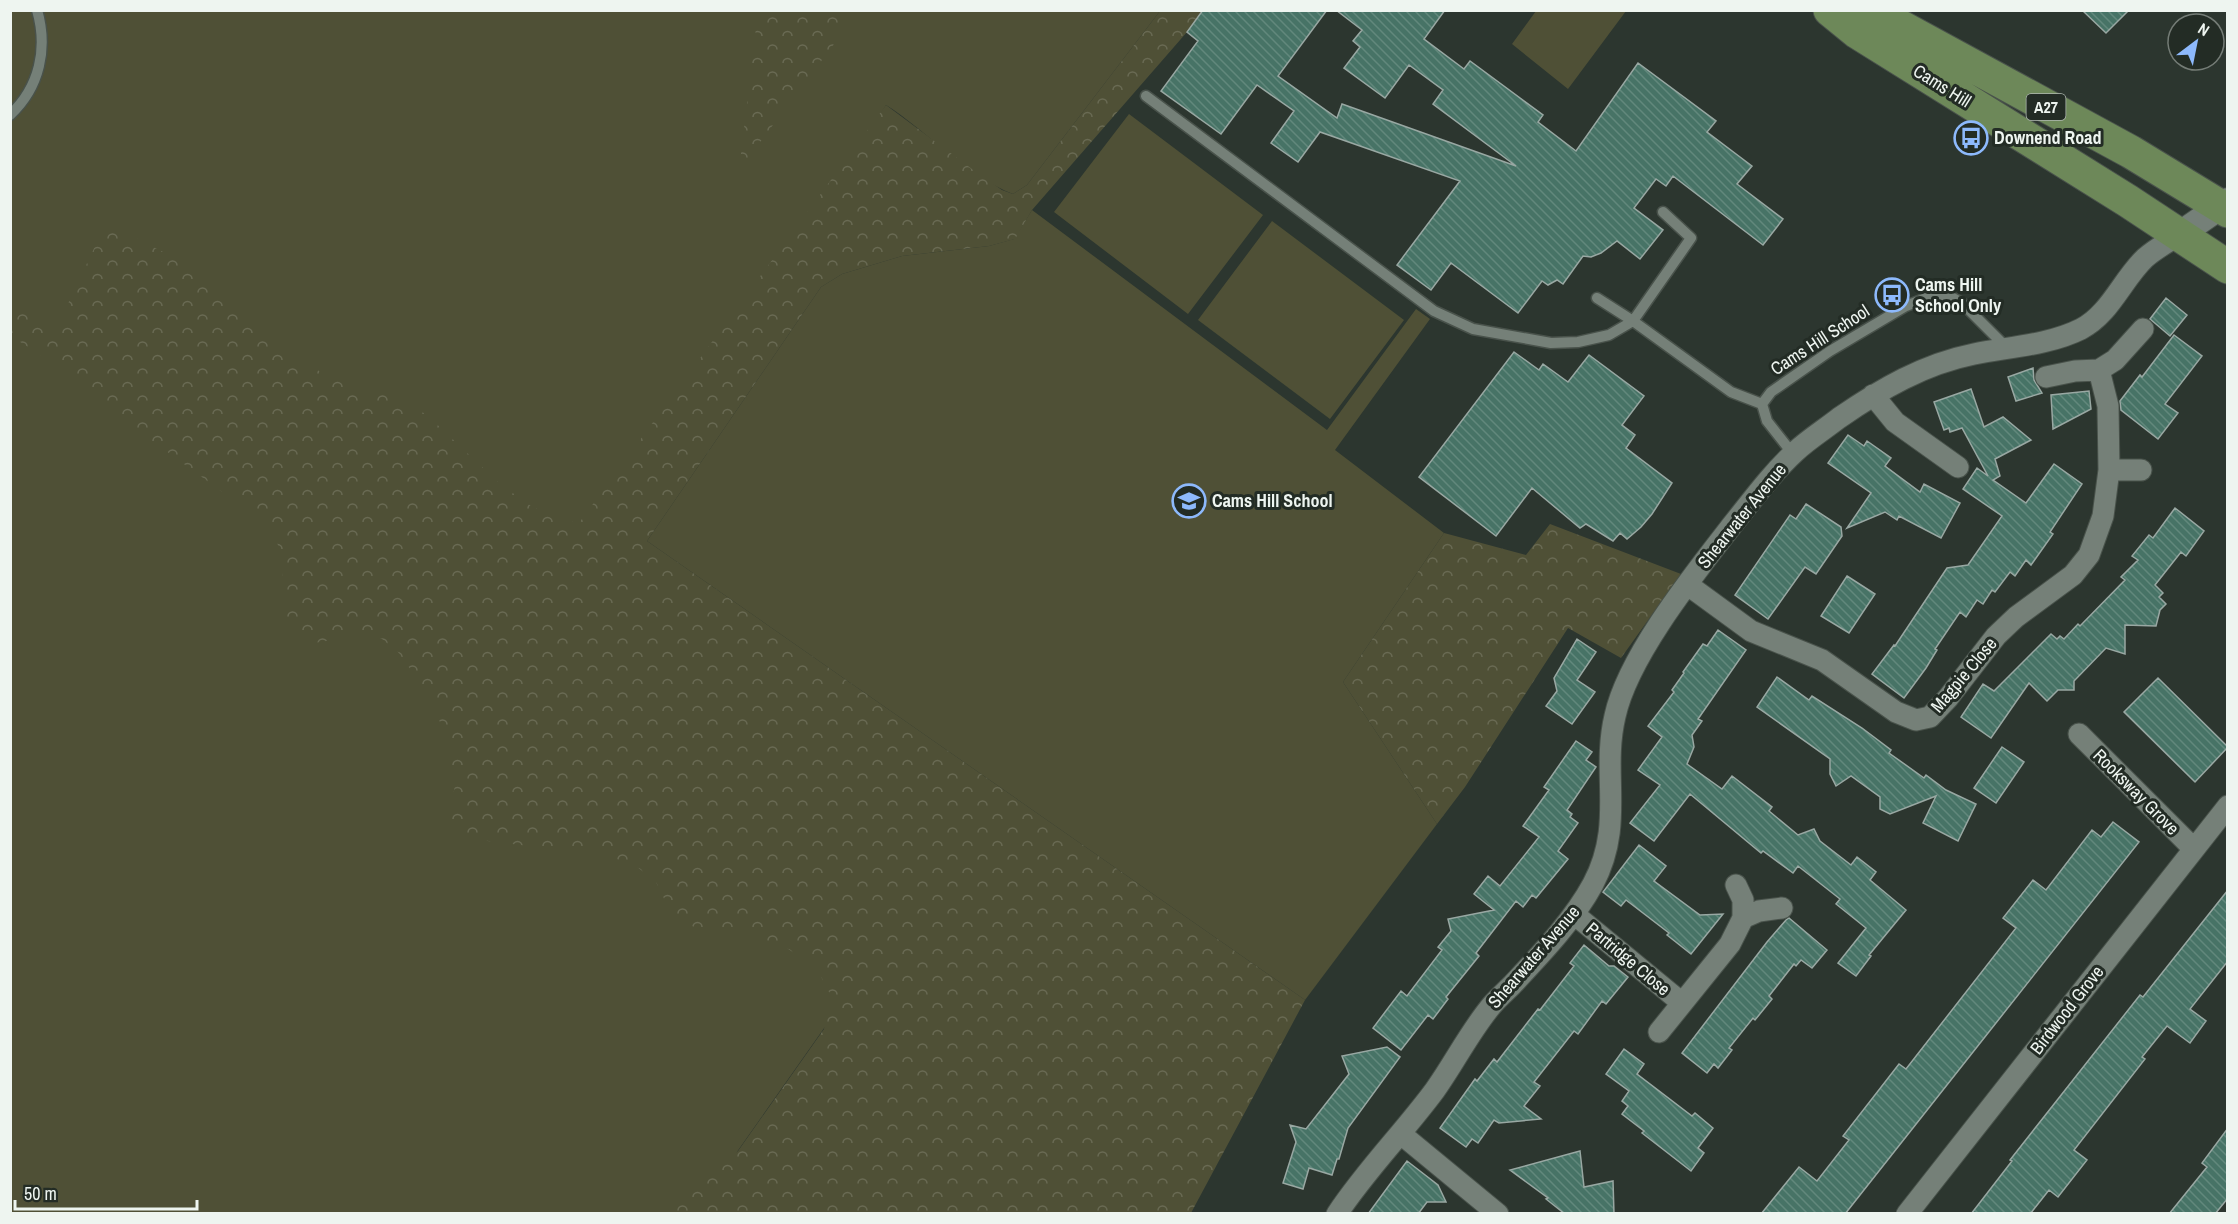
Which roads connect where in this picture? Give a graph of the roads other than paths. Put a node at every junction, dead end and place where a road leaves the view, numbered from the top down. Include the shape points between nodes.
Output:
1 (37, 10) edge
2 (1830, 10) edge
3 (1870, 10) edge
4 (1146, 96) dead end
5 (10, 115) edge
6 (2225, 206) edge
7 (1663, 212) dead end
8 (2179, 234) junction
9 (2228, 267) edge
10 (1597, 298) dead end
11 (1633, 321) junction
12 (2143, 328) dead end
13 (2007, 348) junction
14 (2099, 370) junction
15 (2046, 377) dead end
16 (1874, 395) junction
17 (1762, 404) junction
18 (1793, 454) junction
19 (1958, 467) dead end
20 (2109, 470) junction
21 (2140, 470) dead end
22 (1688, 585) junction
23 (2079, 734) dead end
24 (2228, 806) edge
25 (2194, 849) junction
26 (1736, 885) dead end
27 (1782, 908) dead end
28 (1574, 914) junction
29 (1743, 918) junction
30 (1682, 1003) junction
31 (1659, 1032) dead end
32 (1401, 1134) junction
33 (1337, 1214) edge
34 (1498, 1214) edge
35 (1907, 1214) edge

1 - 5 lane via 42,33 41,61 32,87
2 - 8 main road, Cams Hill / A27 via 1857,32
3 - 6 main road, Cams Hill / A27
4 - 11 lane via 1434,311 1473,329 1551,343 1609,335
6 - 8 street
7 - 11 lane via 1691,238
8 - 9 main road, A27
8 - 13 street, Shearwater Avenue via 2145,258 2107,308 2083,328 2054,339
10 - 11 lane
11 - 17 lane via 1731,392
12 - 14 street via 2115,360
13 - 16 street, Shearwater Avenue via 1927,368
13 - 17 lane, Cams Hill School via 1962,303 1949,296 1934,295 1906,306 1830,351 1771,392
14 - 15 street
14 - 20 street, Magpie Close via 2108,406
16 - 18 street, Shearwater Avenue
16 - 19 street via 1895,422
17 - 18 lane via 1767,421
18 - 22 street, Shearwater Avenue via 1764,485
20 - 21 street
20 - 22 street, Magpie Close via 2103,516 2089,555 2073,575 1995,636 1930,717 1916,720 1896,712 1822,660 1751,631
22 - 28 street, Shearwater Avenue via 1649,642 1615,714 1611,744 1612,824 1594,882
23 - 25 street, Rooksway Grove
24 - 25 street, Birdwood Grove
25 - 35 street, Birdwood Grove
26 - 29 street via 1743,900
27 - 29 street
28 - 30 street, Partridge Close
28 - 32 street, Shearwater Avenue via 1494,1003
29 - 30 street, Partridge Close via 1730,944
30 - 31 street, Partridge Close
32 - 33 street, Shearwater Avenue
32 - 34 street

